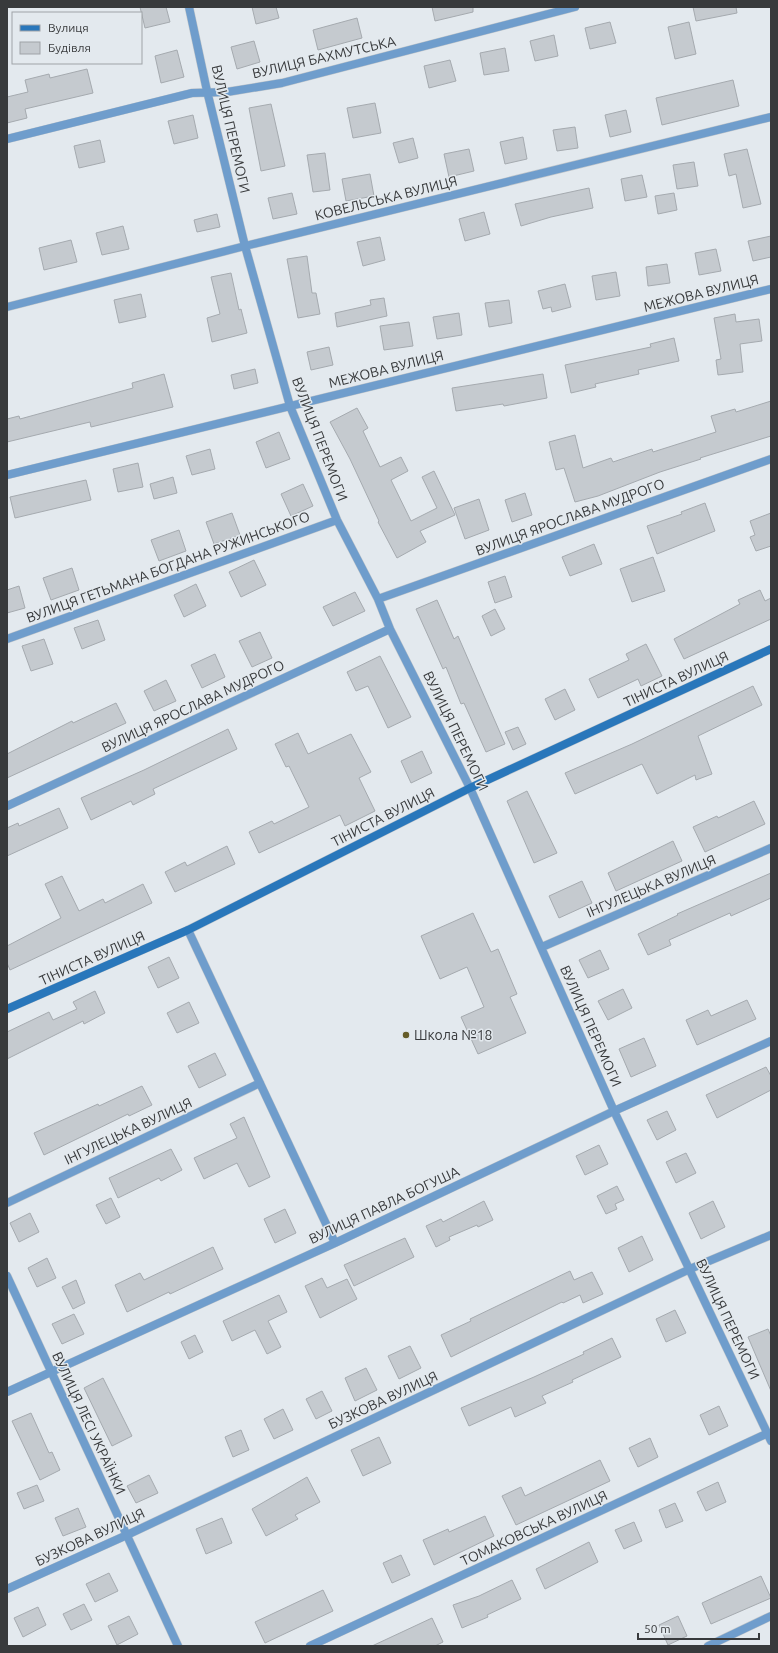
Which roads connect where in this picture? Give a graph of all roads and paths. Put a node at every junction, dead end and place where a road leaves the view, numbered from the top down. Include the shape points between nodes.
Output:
1 (189, 7) edge
2 (575, 7) edge
3 (207, 91) junction
4 (771, 118) edge
5 (7, 139) edge
6 (245, 246) junction
7 (771, 289) edge
8 (7, 307) edge
9 (290, 406) junction
10 (771, 459) edge
11 (7, 475) edge
12 (337, 520) junction
13 (378, 599) junction
14 (390, 629) junction
15 (7, 639) edge
16 (771, 649) edge
17 (470, 788) junction
18 (7, 806) edge
19 (771, 848) edge
20 (188, 930) junction
21 (542, 947) junction
22 (7, 1009) edge
23 (771, 1042) edge
24 (260, 1084) junction
25 (614, 1111) junction
26 (7, 1202) edge
27 (771, 1235) edge
28 (335, 1243) junction
29 (690, 1269) junction
30 (7, 1276) edge
31 (51, 1372) junction
32 (7, 1392) edge
33 (769, 1437) edge
34 (127, 1535) junction
35 (7, 1589) edge
36 (771, 1616) edge
37 (178, 1646) edge
38 (310, 1646) edge
39 (708, 1646) edge

1 - 3 street, ВУЛИЦЯ ПЕРЕМОГИ
2 - 3 street, ВУЛИЦЯ БАХМУТСЬКА via 282,83 227,92
3 - 5 street, ВУЛИЦЯ БАХМУТСЬКА via 192,92
3 - 6 street, ВУЛИЦЯ ПЕРЕМОГИ
4 - 6 street, КОВЕЛЬСЬКА ВУЛИЦЯ
6 - 8 street, КОВЕЛЬСЬКА ВУЛИЦЯ
6 - 9 street, ВУЛИЦЯ ПЕРЕМОГИ
7 - 9 street, МЕЖОВА ВУЛИЦЯ
9 - 11 street, МЕЖОВА ВУЛИЦЯ
9 - 12 street, ВУЛИЦЯ ПЕРЕМОГИ
10 - 13 street, ВУЛИЦЯ ЯРОСЛАВА МУДРОГО
12 - 13 street, ВУЛИЦЯ ПЕРЕМОГИ
12 - 15 street, ВУЛИЦЯ ГЕТЬМАНА БОГДАНА РУЖИНСЬКОГО
13 - 14 street, ВУЛИЦЯ ПЕРЕМОГИ
14 - 17 street, ВУЛИЦЯ ПЕРЕМОГИ
14 - 18 street, ВУЛИЦЯ ЯРОСЛАВА МУДРОГО
16 - 17 street, ТІНИСТА ВУЛИЦЯ
17 - 20 street, ТІНИСТА ВУЛИЦЯ
17 - 21 street, ВУЛИЦЯ ПЕРЕМОГИ
19 - 21 street, ІНГУЛЕЦЬКА ВУЛИЦЯ
20 - 22 street, ТІНИСТА ВУЛИЦЯ
20 - 24 street
21 - 25 street, ВУЛИЦЯ ПЕРЕМОГИ
23 - 25 street, ВУЛИЦЯ ПАВЛА БОГУША
24 - 26 street, ІНГУЛЕЦЬКА ВУЛИЦЯ
24 - 28 street
25 - 28 street, ВУЛИЦЯ ПАВЛА БОГУША
25 - 29 street, ВУЛИЦЯ ПЕРЕМОГИ
27 - 29 street, БУЗКОВА ВУЛИЦЯ
28 - 31 street, ВУЛИЦЯ ПАВЛА БОГУША
29 - 33 street, ВУЛИЦЯ ПЕРЕМОГИ
29 - 34 street, БУЗКОВА ВУЛИЦЯ
30 - 31 street, ВУЛИЦЯ ЛЕСІ УКРАЇНКИ
31 - 32 street, ВУЛИЦЯ ПАВЛА БОГУША
31 - 34 street, ВУЛИЦЯ ЛЕСІ УКРАЇНКИ
33 - 38 street, ТОМАКОВСЬКА ВУЛИЦЯ
34 - 35 street, БУЗКОВА ВУЛИЦЯ
34 - 37 street, ВУЛИЦЯ ЛЕСІ УКРАЇНКИ
36 - 39 street

